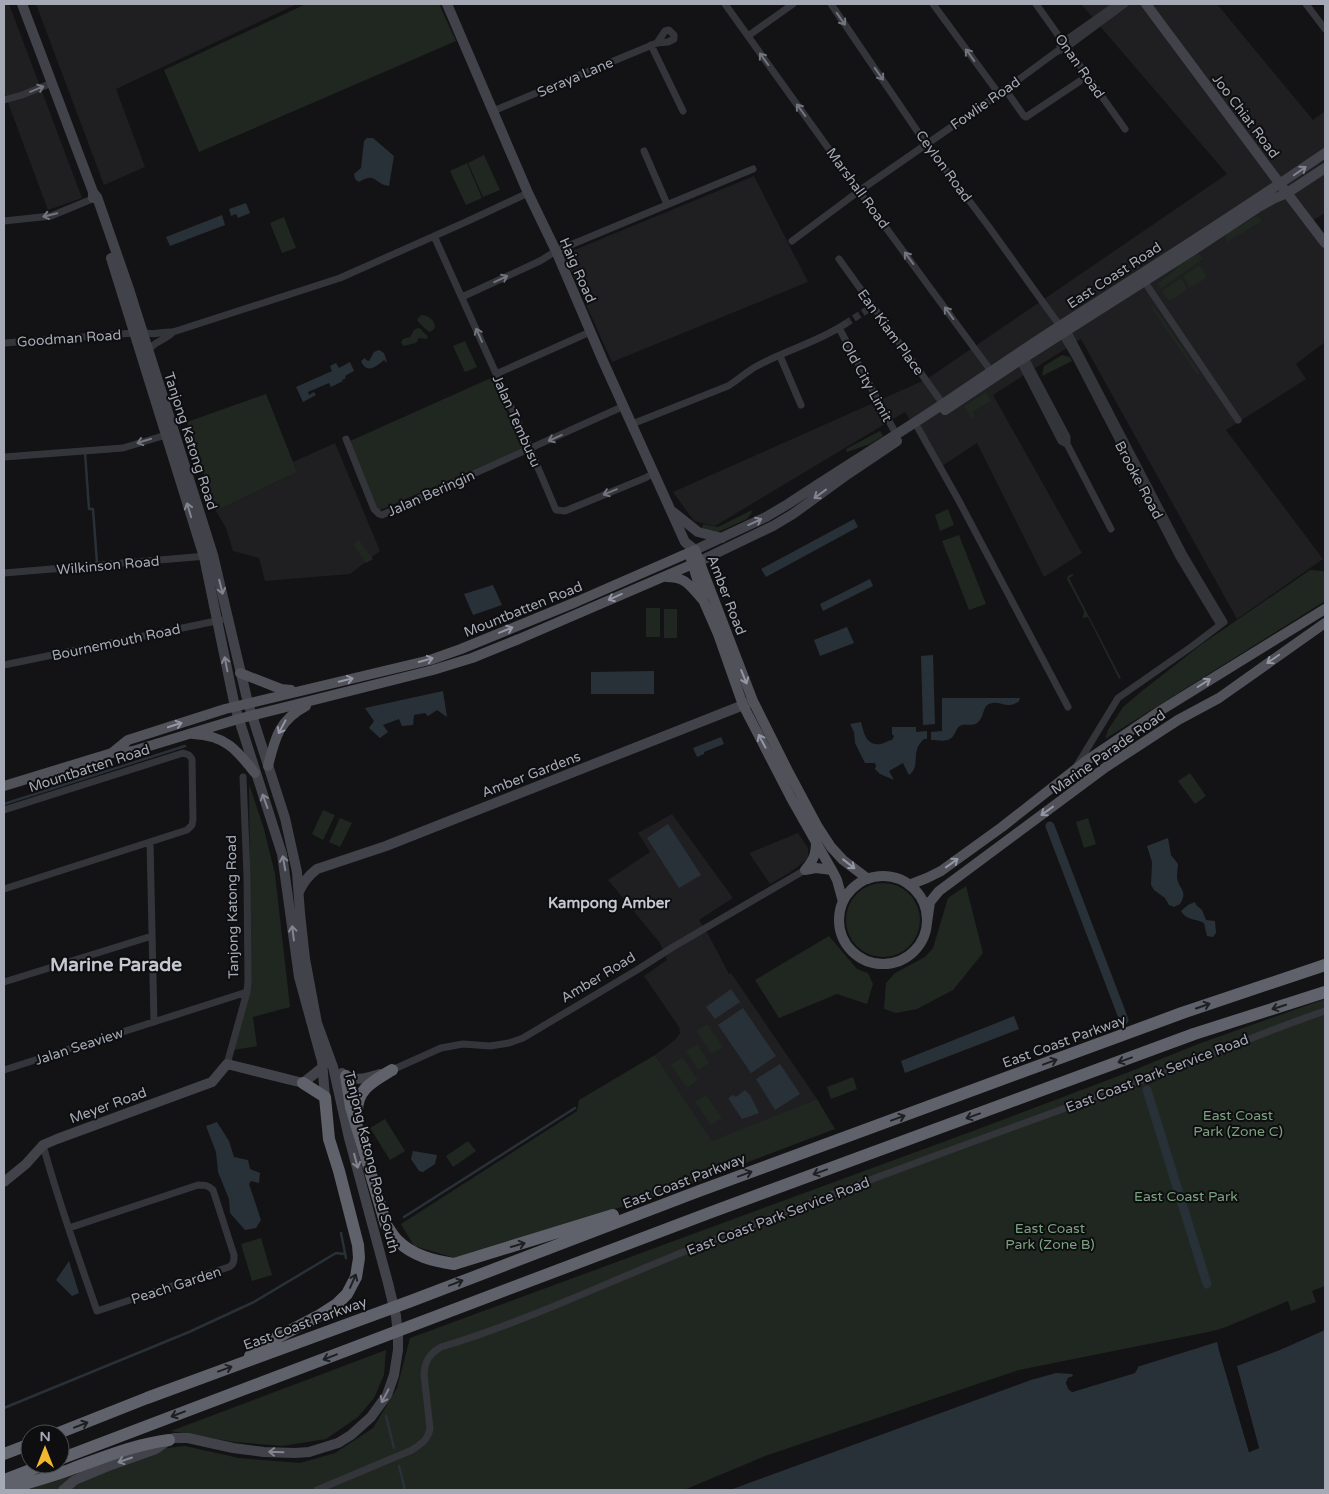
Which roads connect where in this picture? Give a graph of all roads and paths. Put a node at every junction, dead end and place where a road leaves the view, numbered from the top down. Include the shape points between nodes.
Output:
1 (22, 4) edge
2 (448, 4) edge
3 (725, 4) edge
4 (793, 4) edge
5 (831, 4) edge
6 (932, 4) edge
7 (1036, 4) edge
8 (1117, 4) edge
9 (1126, 4) edge
10 (1146, 4) edge
11 (1306, 4) edge
12 (1325, 28) edge
13 (748, 36) junction
14 (1065, 45) junction
15 (1080, 81) dead end
16 (52, 83) junction
17 (1002, 92) junction
18 (4, 100) edge
19 (492, 111) junction
20 (683, 111) dead end
21 (1125, 129) dead end
22 (926, 144) junction
23 (644, 151) dead end
24 (1325, 153) edge
25 (753, 168) dead end
26 (1325, 168) edge
27 (1280, 184) junction
28 (859, 191) junction
29 (528, 193) junction
30 (1287, 194) junction
31 (94, 196) junction
32 (667, 204) junction
33 (4, 221) edge
34 (434, 236) junction
35 (792, 241) dead end
36 (1325, 243) edge
37 (556, 252) junction
38 (839, 259) dead end
39 (1144, 281) junction
40 (462, 297) junction
41 (845, 324) tunnel mouth
42 (838, 328) junction
43 (1063, 330) junction
44 (138, 332) junction
45 (173, 332) junction
46 (590, 332) junction
47 (4, 343) edge
48 (148, 352) junction
49 (780, 356) junction
50 (1022, 359) junction
51 (991, 371) junction
52 (496, 374) junction
53 (943, 404) junction
54 (801, 405) dead end
55 (624, 406) junction
56 (1238, 420) dead end
57 (632, 424) junction
58 (918, 424) junction
59 (896, 434) junction
60 (166, 435) junction
61 (346, 440) dead end
62 (530, 449) junction
63 (4, 457) edge
64 (654, 473) junction
65 (671, 511) junction
66 (1111, 529) dead end
67 (722, 538) junction
68 (690, 549) junction
69 (208, 556) junction
70 (696, 562) junction
71 (4, 573) edge
72 (660, 577) junction
73 (704, 602) junction
74 (1325, 609) edge
75 (228, 619) junction
76 (217, 621) junction
77 (1222, 623) joint
78 (1325, 623) edge
79 (4, 665) edge
80 (240, 673) junction
81 (302, 690) junction
82 (313, 700) junction
83 (748, 703) junction
84 (248, 704) junction
85 (235, 707) junction
86 (1068, 707) dead end
87 (252, 715) junction
88 (238, 718) junction
89 (187, 734) junction
90 (112, 753) junction
91 (268, 766) junction
92 (1073, 771) junction
93 (255, 773) junction
94 (243, 777) dead end
95 (4, 786) edge
96 (4, 810) edge
97 (816, 841) junction
98 (150, 842) junction
99 (294, 860) junction
100 (317, 869) junction
101 (805, 870) junction
102 (832, 870) junction
103 (868, 879) junction
104 (909, 885) junction
105 (4, 889) edge
106 (298, 893) junction
107 (843, 902) junction
108 (927, 923) junction
109 (152, 936) junction
110 (1325, 964) edge
111 (4, 982) edge
112 (247, 992) junction
113 (1325, 992) edge
114 (1325, 1011) edge
115 (154, 1022) junction
116 (228, 1064) junction
117 (328, 1067) junction
118 (4, 1070) edge
119 (392, 1070) junction
120 (346, 1076) junction
121 (303, 1083) junction
122 (326, 1097) junction
123 (358, 1130) junction
124 (43, 1145) junction
125 (4, 1182) edge
126 (699, 1191) junction
127 (69, 1228) junction
128 (244, 1361) junction
129 (70, 1428) edge
130 (169, 1440) junction
131 (20, 1448) edge
132 (4, 1454) edge
133 (70, 1455) edge
134 (20, 1474) edge
135 (4, 1480) edge
136 (4, 1490) edge
137 (63, 1490) edge
138 (317, 1490) edge

1 - 16 main road, Tanjong Katong Road
2 - 19 main road, Haig Road
3 - 13 street, Marshall Road
4 - 13 street
5 -> 22 street, Ceylon Road
17 -> 6 street
7 - 14 street, Onan Road
8 - 14 street, Fowlie Road
9 - 14 street, Fowlie Road
10 - 27 main road, Joo Chiat Road
11 - 12 street
28 -> 13 street, Marshall Road
14 - 17 street, Fowlie Road
14 - 21 street, Onan Road
15 - 17 street via 1026,117
18 -> 16 street
16 - 31 main road, Tanjong Katong Road
17 - 22 street, Fowlie Road
19 - 20 street, Seraya Lane via 654,44
19 - 29 main road, Haig Road
22 - 28 street, Fowlie Road
22 - 43 street, Ceylon Road
23 - 32 street
27 -> 24 main road, East Coast Road
25 - 32 street
26 - 30 main road, East Coast Road
27 - 30 main road, Joo Chiat Road
27 - 43 main road, East Coast Road
28 - 35 street, Fowlie Road
51 -> 28 street, Marshall Road
29 - 34 street
29 - 37 main road, Haig Road
30 - 36 main road, Joo Chiat Road
30 - 39 main road, East Coast Road via 1257,208
31 -> 33 street via 51,216
31 - 44 main road, Tanjong Katong Road
32 - 37 street
34 - 40 street, Jalan Tembusu
34 - 45 street via 340,278
40 -> 37 street
37 - 46 main road, Haig Road
38 - 53 street, Ean Kiam Place via 869,308
39 - 43 main road, East Coast Road
39 - 56 street, East Coast Road
52 -> 40 street, Jalan Tembusu
41 - 42 street
42 - 49 street
42 - 59 street, Old City Limit
43 - 50 main road, East Coast Road
43 - 51 main road, East Coast Road
43 - 77 street, Brooke Road
44 - 45 street, Goodman Road via 153,335
44 - 47 street, Goodman Road
44 - 48 main road, Tanjong Katong Road
44 - 60 main road, Tanjong Katong Road
45 - 48 street via 155,343
46 - 52 street
46 - 55 main road, Haig Road
48 - 69 main road, Tanjong Katong Road
49 - 54 street
49 - 57 street via 756,366 728,386
50 - 58 main road, East Coast Road
50 - 66 street via 1062,441 1067,444
51 - 53 main road, East Coast Road
52 - 62 street, Jalan Tembusu
53 - 58 main road, East Coast Road
55 - 57 main road, Haig Road
55 -> 62 street
57 - 64 main road, Haig Road
58 - 59 main road, Mountbatten Road
58 -> 70 main road, Mountbatten Road via 793,514
58 - 86 street
67 -> 59 main road, Mountbatten Road via 788,504
60 -> 63 street via 123,448
69 -> 60 main road, Tanjong Katong Road
61 - 62 street, Jalan Beringin via 374,509 379,514
64 -> 62 street, Jalan Tembusu via 565,511 558,511
64 - 65 main road, Haig Road
65 - 67 main road via 698,532
65 - 68 main road, Haig Road
67 - 68 main road, Mountbatten Road
68 - 70 main road, Amber Road
81 -> 68 main road, Mountbatten Road via 453,652 576,602
69 - 71 street, Wilkinson Road
69 -> 75 main road, Tanjong Katong Road
69 - 76 main road, Tanjong Katong Road
70 - 72 main road, Mountbatten Road
70 - 73 main road, Amber Road
70 -> 83 main road, Amber Road
72 - 73 main road via 682,579
72 -> 82 main road, Mountbatten Road via 472,658
73 - 83 main road, Amber Road
92 -> 74 main road, Marine Parade Road via 1163,709
75 - 76 street, Bournemouth Road
75 - 80 main road, Tanjong Katong Road
76 - 79 street, Bournemouth Road
85 -> 76 main road, Tanjong Katong Road
77 - 92 street, Marine Parade Road via 1118,698
78 -> 108 main road, Marine Parade Road via 1219,698 1178,720 1106,767 939,891 930,902
80 - 81 main road via 281,689
80 - 84 main road, Tanjong Katong Road
81 - 84 main road, Mountbatten Road
82 - 87 main road, Mountbatten Road
82 -> 91 main road via 286,719
97 -> 83 main road, Amber Road via 791,798
83 - 100 main road, Amber Gardens via 386,846
83 -> 103 main road, Amber Road via 831,847
84 - 85 main road, Mountbatten Road
84 - 87 main road, Tanjong Katong Road South
85 - 88 main road, Tanjong Katong Road South
90 -> 85 main road, Mountbatten Road via 128,740
87 - 88 main road, Mountbatten Road
87 - 91 main road, Tanjong Katong Road South
88 - 89 main road, Mountbatten Road
88 - 93 main road, Tanjong Katong Road South
89 - 90 main road, Mountbatten Road via 133,751
89 - 93 main road via 226,742 238,751
90 - 95 main road, Mountbatten Road
91 - 99 main road, Tanjong Katong Road South via 285,818
104 -> 92 main road, Marine Parade Road via 941,871
117 -> 93 main road, Tanjong Katong Road South via 299,977 282,854
94 - 112 street, Tanjong Katong Road
96 - 98 street, Mountbatten Road via 183,753 189,754 192,759 192,826
97 - 101 main road via 813,861
97 - 102 main road, Amber Road
98 - 105 street
98 - 109 street
99 - 100 main road
99 - 106 main road, Tanjong Katong Road South
100 - 106 main road via 308,875
101 - 102 main road
101 - 119 street, Amber Road via 523,1038 490,1046 463,1044 441,1048
102 - 107 main road, Amber Road
103 - 104 main road via 896,878
103 - 107 main road via 853,888
104 - 108 main road via 926,908
106 - 117 main road, Tanjong Katong Road South via 305,958
107 - 108 main road, Amber Road via 839,912 842,936 848,948 870,962 897,962 908,956 918,947
109 - 111 street
109 - 115 street
126 -> 110 highway, East Coast Parkway via 1182,1013
112 - 115 street, Jalan Seaview
112 - 116 street, Tanjong Katong Road
113 -> 133 highway via 1194,1034 709,1213
114 - 138 street, East Coast Park Service Road via 912,1164 708,1242 544,1311 441,1347 434,1351 424,1366 430,1429 423,1443
115 - 118 street, Jalan Seaview
116 - 121 main road
116 - 124 main road, Meyer Road via 212,1082
117 - 120 main road
117 - 121 main road
117 - 122 main road, Tanjong Katong Road South
117 -> 130 main road, Tanjong Katong Road South via 344,1114 396,1316 398,1350 387,1394 372,1417 351,1435 338,1443 309,1452 264,1452 188,1438
119 - 120 main road via 362,1079
119 - 123 highway via 376,1079 359,1097
120 - 123 highway
121 - 122 highway
128 -> 122 highway via 263,1345 336,1304 347,1294 356,1277 358,1245 330,1139
123 -> 126 highway via 386,1225 410,1251 454,1264
124 - 125 main road, Meyer Road
124 - 127 street, Peach Garden
128 -> 126 highway, East Coast Parkway
127 - 127 street, Peach Garden via 97,1311 229,1267 234,1260 213,1190 204,1185
129 -> 128 highway, East Coast Parkway
130 - 136 highway via 123,1450
130 -> 137 main road via 156,1450 111,1464 75,1480
131 - 132 highway
134 - 135 highway

